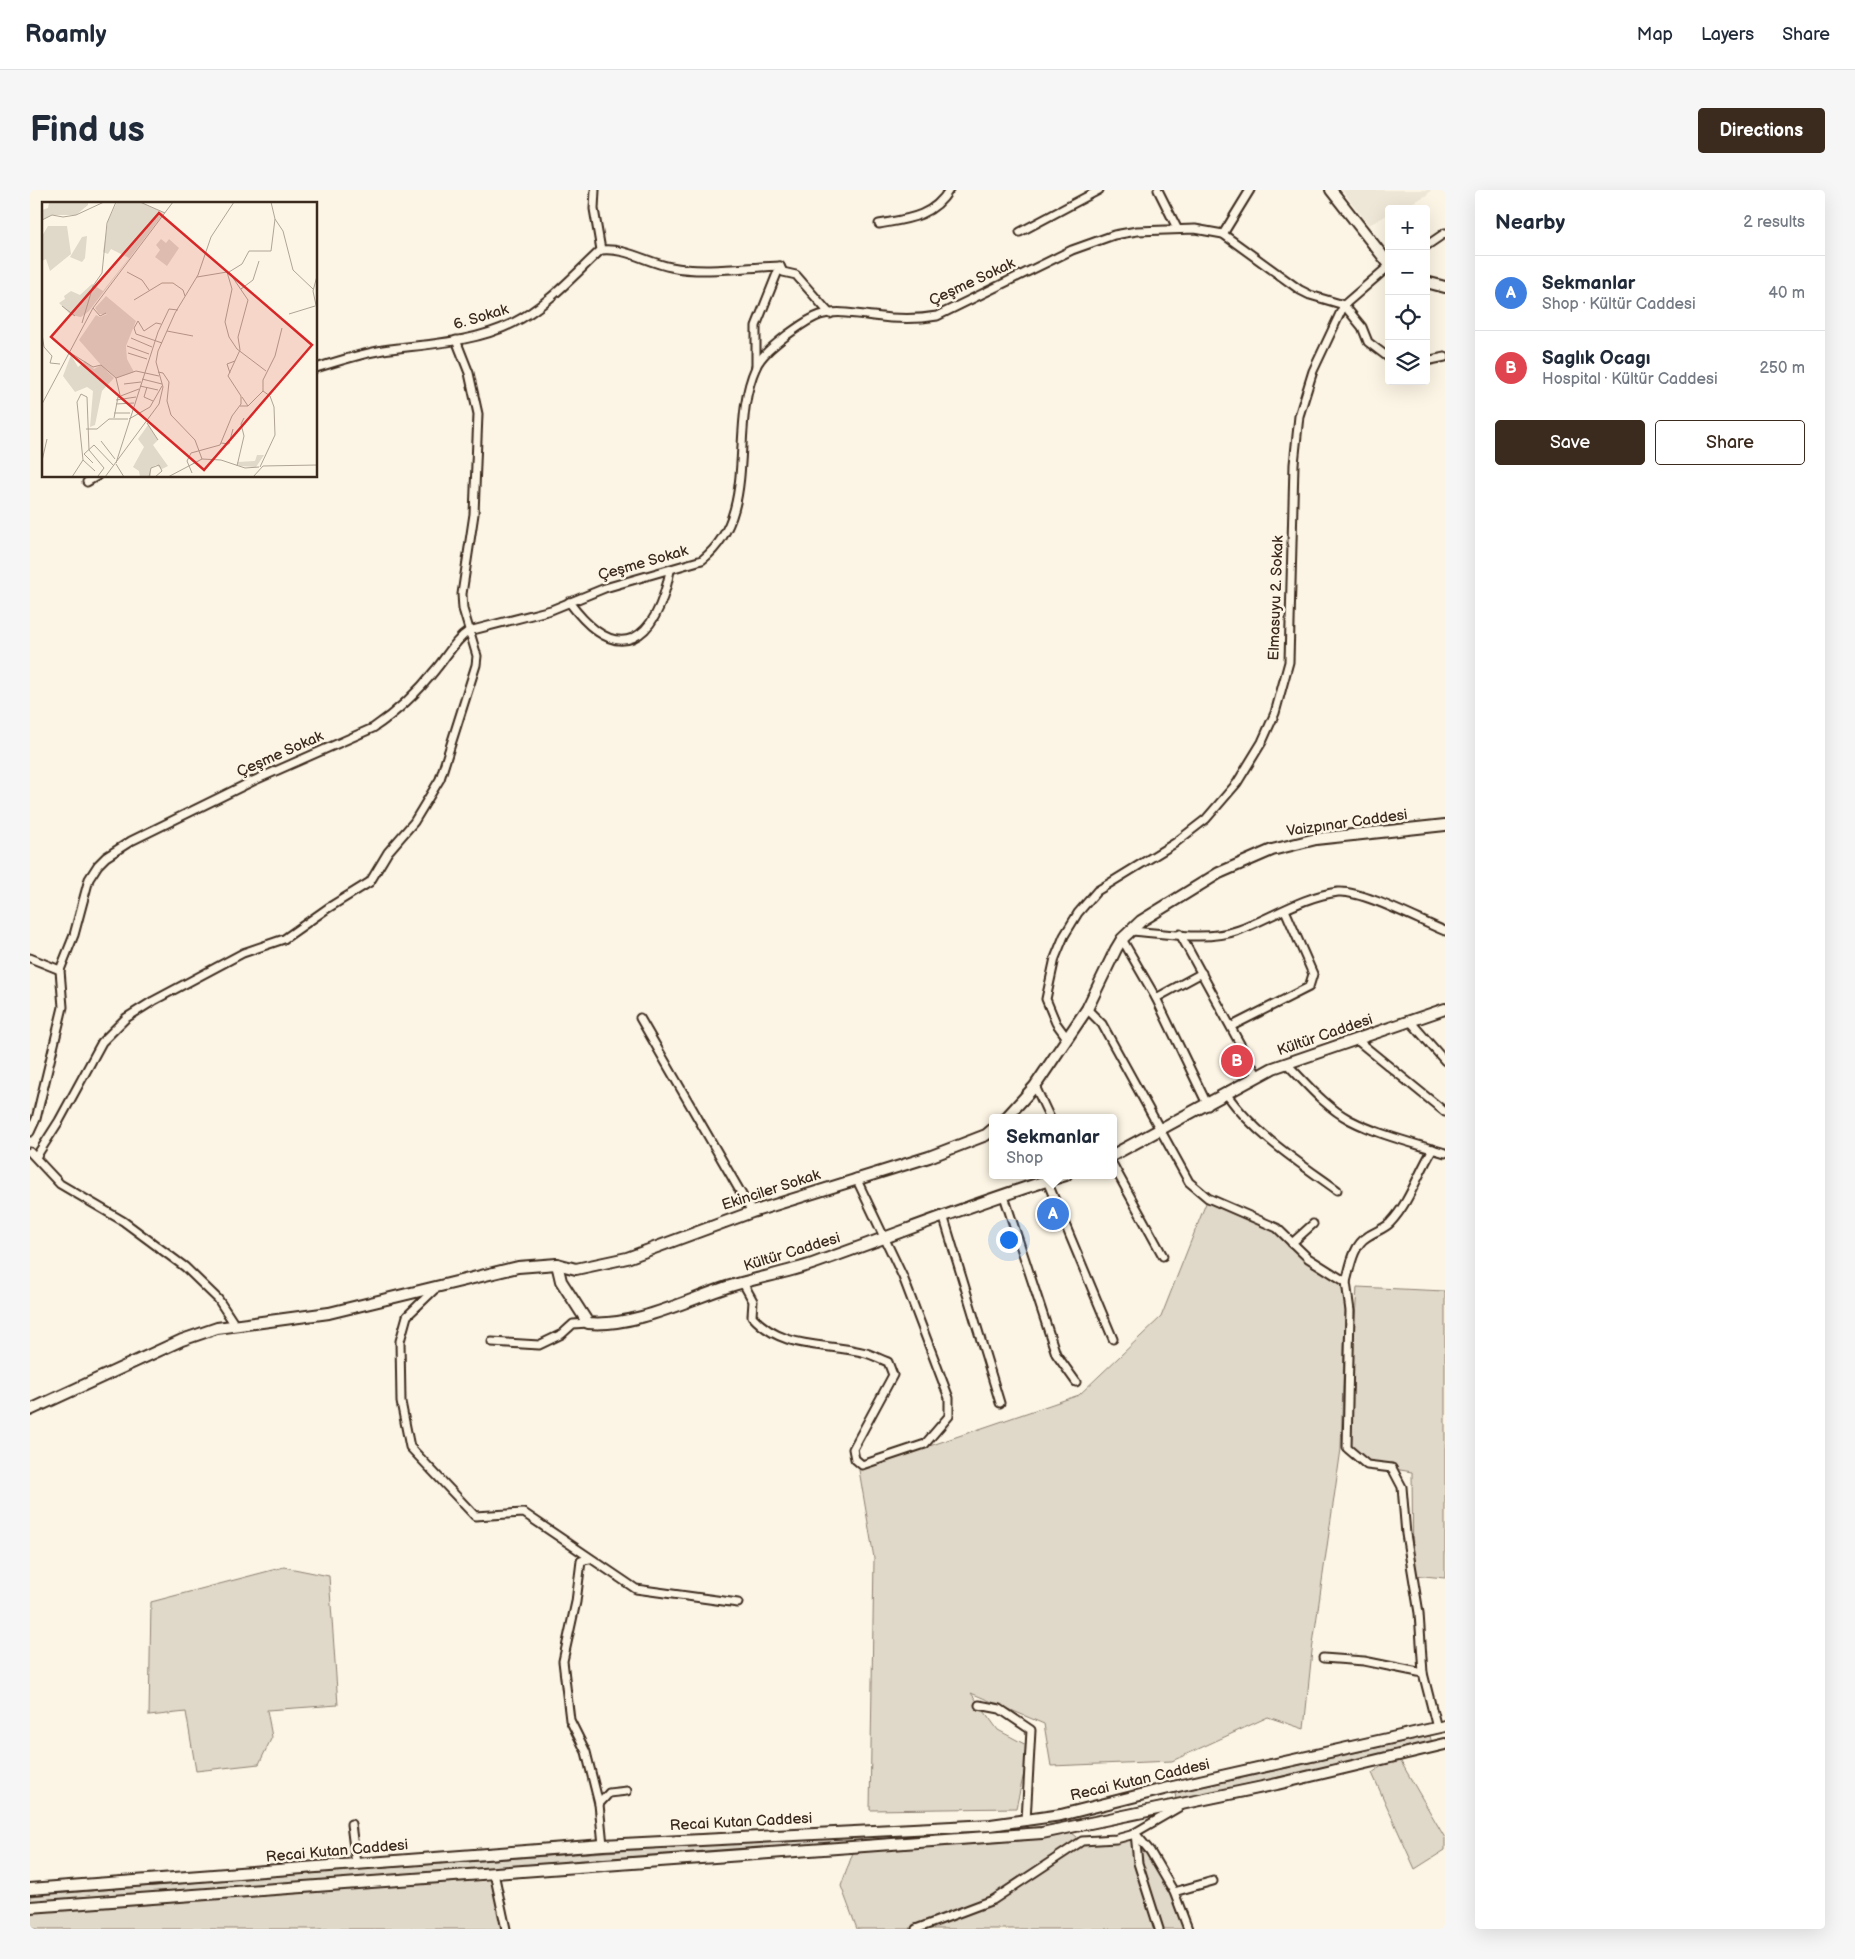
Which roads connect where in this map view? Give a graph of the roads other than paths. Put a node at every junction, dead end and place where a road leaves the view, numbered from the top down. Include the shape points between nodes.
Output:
1 (595, 190) edge
2 (948, 190) edge
3 (1100, 190) edge
4 (1158, 190) edge
5 (1250, 190) edge
6 (1331, 190) edge
7 (879, 224) dead end
8 (1177, 228) junction
9 (1020, 232) dead end
10 (1445, 233) edge
11 (1222, 234) junction
12 (1430, 243) edge
13 (601, 250) junction
14 (1385, 260) edge
15 (780, 266) junction
16 (1385, 269) edge
17 (1430, 283) edge
18 (1445, 287) edge
19 (1344, 305) junction
20 (830, 314) junction
21 (456, 340) junction
22 (1385, 355) edge
23 (1445, 357) edge
24 (1430, 360) edge
25 (318, 367) edge
26 (756, 367) junction
27 (94, 478) edge
28 (87, 482) dead end
29 (670, 571) junction
30 (570, 602) junction
31 (469, 631) junction
32 (1445, 825) edge
33 (1285, 910) junction
34 (1445, 931) edge
35 (1180, 934) junction
36 (1126, 935) junction
37 (30, 958) edge
38 (60, 970) junction
39 (1202, 973) junction
40 (1156, 998) junction
41 (1087, 1009) junction
42 (1445, 1009) edge
43 (640, 1018) dead end
44 (1410, 1021) junction
45 (1232, 1026) junction
46 (1068, 1038) junction
47 (1358, 1041) junction
48 (1445, 1061) edge
49 (1286, 1063) junction
50 (1258, 1077) junction
51 (1034, 1086) junction
52 (1227, 1095) junction
53 (1208, 1106) junction
54 (1445, 1112) edge
55 (1010, 1114) edge
56 (1048, 1114) edge
57 (1160, 1130) junction
58 (30, 1132) edge
59 (989, 1132) edge
60 (1433, 1149) junction
61 (30, 1152) edge
62 (1117, 1153) edge
63 (1445, 1153) edge
64 (36, 1157) junction
65 (1117, 1172) edge
66 (856, 1178) junction
67 (1053, 1179) edge
68 (1047, 1181) junction
69 (1337, 1190) dead end
70 (1004, 1196) junction
71 (752, 1212) junction
72 (943, 1215) junction
73 (1313, 1224) dead end
74 (883, 1238) junction
75 (1292, 1243) junction
76 (1163, 1256) dead end
77 (556, 1264) junction
78 (1346, 1282) junction
79 (743, 1283) junction
80 (437, 1286) junction
81 (588, 1323) junction
82 (235, 1325) junction
83 (1113, 1339) dead end
84 (492, 1342) dead end
85 (1076, 1382) dead end
86 (1000, 1403) dead end
87 (30, 1410) edge
88 (589, 1559) junction
89 (738, 1603) dead end
90 (1323, 1658) dead end
91 (1423, 1673) junction
92 (979, 1705) dead end
93 (1441, 1727) edge
94 (1445, 1744) edge
95 (627, 1791) dead end
96 (599, 1804) junction
97 (1184, 1804) junction
98 (1026, 1821) junction
99 (351, 1824) dead end
100 (1135, 1833) junction
101 (604, 1845) junction
102 (356, 1864) junction
103 (494, 1874) junction
104 (1213, 1881) dead end
105 (30, 1889) edge
106 (1174, 1892) junction
107 (30, 1908) edge
108 (506, 1929) edge
109 (916, 1929) edge
110 (1159, 1929) edge
111 (1188, 1929) edge

1 - 13 street via 594,209
2 - 7 street via 938,206 916,218
3 - 9 street
4 - 8 street
5 - 11 street
6 - 14 main road
8 - 11 street, Çeşme Sokak
8 - 20 street, Çeşme Sokak via 1137,231 1101,239 937,316 914,319
10 - 12 street
11 - 19 street, Çeşme Sokak via 1310,296
13 - 15 street via 615,248 673,268
13 - 21 street, 6. Sokak via 564,286 527,315 503,327
15 - 20 street via 783,272 796,275
15 - 26 street via 756,326
16 - 19 street, Elmasuyu 2. Sokak
17 - 18 main road
19 - 22 street via 1362,327 1368,342
19 - 46 street, Elmasuyu 2. Sokak via 1313,371 1296,431 1289,662 1275,713 1237,783 1206,819 1175,844 1097,891 1078,913 1055,958 1046,999 1056,1023
20 - 26 street, Çeşme Sokak via 820,315 799,327 770,349
21 - 25 street, 6. Sokak via 364,354
21 - 31 street via 469,373 478,414 474,514 462,594
23 - 24 street
26 - 29 street, Çeşme Sokak via 747,402 734,510 712,552 702,560
27 - 28 street
29 - 30 street, Çeşme Sokak via 606,588
29 - 30 street via 657,615 647,630 633,638 616,640 597,633
30 - 31 street, Çeşme Sokak via 530,617
31 - 38 street, Çeşme Sokak via 460,636 432,675 390,717 373,728 254,780 112,852 89,879 74,935
31 - 64 street via 477,656 476,665 440,778 414,822 388,852 370,882 284,939 242,953 126,1018 102,1042 64,1114
32 - 36 main road, Vaizpınar Caddesi via 1316,839 1272,850 1219,873 1141,921
33 - 34 street via 1340,892 1364,897
33 - 35 street via 1238,930 1212,936
33 - 45 street via 1313,974 1309,987
35 - 36 street
35 - 39 street
36 - 40 street
36 - 41 main road, Vaizpınar Caddesi
37 - 38 street
38 - 58 street, Çeşme Sokak via 63,1007
39 - 40 street
39 - 45 street
40 - 53 street
41 - 46 main road, Vaizpınar Caddesi
41 - 57 street via 1102,1024
42 - 44 main road, Kültür Caddesi
43 - 71 street
44 - 47 main road, Kültür Caddesi
44 - 48 street
45 - 50 street
46 - 51 main road
47 - 49 main road, Kültür Caddesi
47 - 54 street
49 - 50 main road, Kültür Caddesi
49 - 60 street via 1348,1119
50 - 52 main road, Kültür Caddesi
51 - 55 main road
51 - 56 street
52 - 53 main road, Kültür Caddesi
52 - 69 street via 1243,1116 1281,1150
53 - 57 main road, Kültür Caddesi
57 - 62 main road, Kültür Caddesi
57 - 75 street via 1189,1182 1208,1198 1276,1228
59 - 66 main road, Ekinciler Sokak via 930,1157
60 - 63 street
60 - 78 street via 1408,1197 1389,1224 1364,1238 1354,1255
61 - 64 street
64 - 82 street via 60,1184 123,1221 185,1267 218,1299
65 - 76 street
66 - 71 main road, Ekinciler Sokak
66 - 74 street
67 - 68 main road, Kültür Caddesi
68 - 70 main road, Kültür Caddesi
68 - 83 street
70 - 72 main road, Kültür Caddesi
70 - 85 street via 1056,1354
71 - 77 main road, Ekinciler Sokak via 627,1258 576,1269
72 - 74 main road, Kültür Caddesi
72 - 86 street
73 - 75 street
74 - 79 main road, Kültür Caddesi via 792,1271
74 - 79 street via 903,1277 949,1398 949,1416 925,1444 878,1462 862,1466 855,1459 853,1448 893,1375 888,1362 866,1353 797,1343 764,1330 752,1316 753,1301
75 - 78 street via 1308,1258
77 - 80 main road, Ekinciler Sokak via 518,1267
77 - 81 main road via 561,1281
78 - 91 street via 1350,1311 1347,1448 1368,1465 1392,1468 1402,1487 1419,1613
79 - 81 main road, Kültür Caddesi via 654,1313
80 - 82 main road, Ekinciler Sokak via 329,1314
80 - 88 street via 407,1316 400,1341 402,1402 410,1447 475,1516 524,1513
81 - 84 street via 573,1324 562,1334 540,1345
82 - 87 main road, Ekinciler Sokak via 182,1340
88 - 89 street via 636,1589
88 - 96 street via 581,1561 563,1661 570,1720 586,1752
90 - 91 street
91 - 93 street
92 - 98 street via 1000,1709 1031,1730
93 - 98 main road, Recai Kutan Caddesi
94 - 97 main road
95 - 96 street via 609,1793
96 - 101 street
97 - 100 street
97 - 103 main road via 1042,1833
98 - 101 main road, Recai Kutan Caddesi
99 - 102 street
100 - 106 street via 1150,1851
100 - 109 street via 1116,1840 1082,1841 993,1900
100 - 110 street via 1138,1863
101 - 102 main road, Recai Kutan Caddesi
102 - 105 main road, Recai Kutan Caddesi
103 - 107 main road
103 - 108 street
104 - 106 street
106 - 111 street

